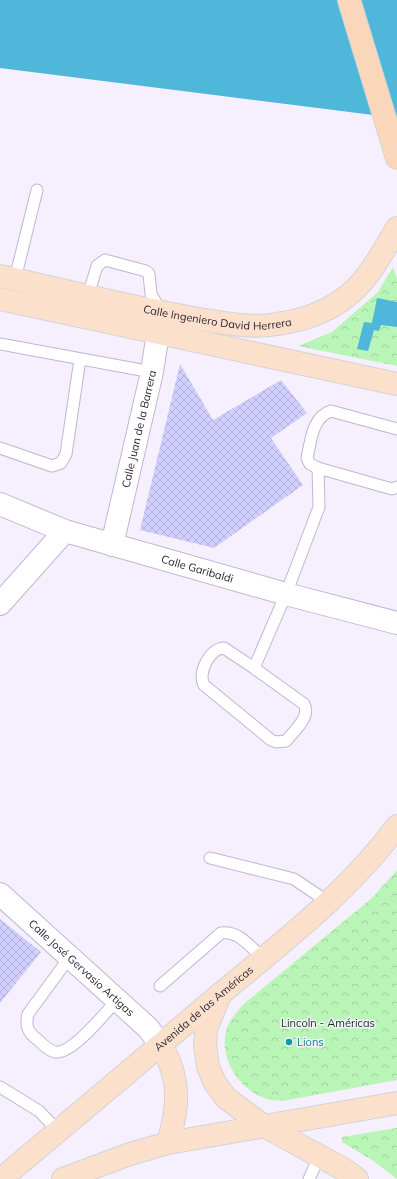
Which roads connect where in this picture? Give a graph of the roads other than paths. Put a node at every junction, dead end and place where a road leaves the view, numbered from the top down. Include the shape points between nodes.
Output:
1 (349, 0) edge
2 (397, 157) edge
3 (37, 190) dead end
4 (397, 228) edge
5 (8, 277) edge
6 (88, 296) junction
7 (5, 300) edge
8 (161, 312) junction
9 (220, 322) junction
10 (159, 334) junction
11 (0, 344) edge
12 (216, 346) junction
13 (80, 359) junction
14 (152, 372) junction
15 (397, 384) edge
16 (397, 429) edge
17 (0, 448) edge
18 (318, 468) junction
19 (397, 487) edge
20 (0, 504) edge
21 (65, 531) junction
22 (112, 545) junction
23 (286, 594) junction
24 (0, 604) edge
25 (397, 623) edge
26 (254, 668) junction
27 (397, 826) edge
28 (210, 858) dead end
29 (0, 894) edge
30 (328, 902) junction
31 (69, 958) junction
32 (264, 959) junction
33 (160, 986) dead end
34 (219, 995) junction
35 (117, 1000) junction
36 (161, 1045) junction
37 (0, 1087) edge
38 (397, 1103) edge
39 (264, 1126) junction
40 (58, 1132) junction
41 (168, 1143) junction
42 (319, 1157) junction
43 (0, 1179) edge
44 (63, 1179) edge
45 (309, 1179) edge
46 (357, 1179) edge

1 - 2 highway
3 - 5 lane
4 - 9 main road, Calle Ingeniero David Herrera via 362,281 343,299 325,310 276,324
5 - 6 main road, Calle Ingeniero David Herrera
5 - 7 lane
6 - 8 main road, Calle Ingeniero David Herrera
6 - 8 lane via 97,266 104,260 146,271 149,274 151,294
7 - 10 main road, Calle Ingeniero David Herrera
8 - 9 main road, Calle Ingeniero David Herrera
8 - 10 street, Calle Juan de la Barrera
9 - 12 main road
10 - 12 main road, Calle Ingeniero David Herrera
10 - 14 street, Calle Juan de la Barrera
11 - 13 lane
12 - 15 main road, Calle Ingeniero David Herrera
13 - 14 lane
13 - 17 lane via 66,454 61,463 52,466
14 - 22 street, Calle Juan de la Barrera
16 - 18 lane via 331,411 325,413 316,422 307,458 310,464
18 - 19 lane via 392,490
18 - 23 lane via 320,507
20 - 21 street, Calle Garibaldi
21 - 22 street, Calle Garibaldi
21 - 24 street
22 - 23 street, Calle Garibaldi
23 - 25 street, Calle Garibaldi
23 - 26 lane
26 - 26 lane via 224,648 220,648 213,652 202,671 201,680 271,740 286,741 305,716 306,708
27 - 30 main road, Avenida de las Américas via 380,849
28 - 30 lane via 294,879
29 - 31 street, Calle José Gervasio Artigas
30 - 32 main road, Avenida de las Américas
31 - 35 street, Calle José Gervasio Artigas
31 - 35 lane via 28,1014 26,1024 31,1035 54,1052 64,1052 73,1046
32 - 33 lane via 237,935 221,933
32 - 34 main road, Avenida de las Américas
34 - 36 main road, Avenida de las Américas
34 - 39 main road via 206,1029 208,1066 215,1083 226,1098
35 - 36 street, Calle José Gervasio Artigas via 148,1028
36 - 40 main road, Avenida de las Américas
36 - 41 main road via 170,1061 176,1085 174,1122
37 - 40 lane via 39,1110
38 - 39 main road
39 - 41 main road
39 - 42 main road
40 - 43 main road, Avenida de las Américas
41 - 44 main road
42 - 45 lane
42 - 46 main road

